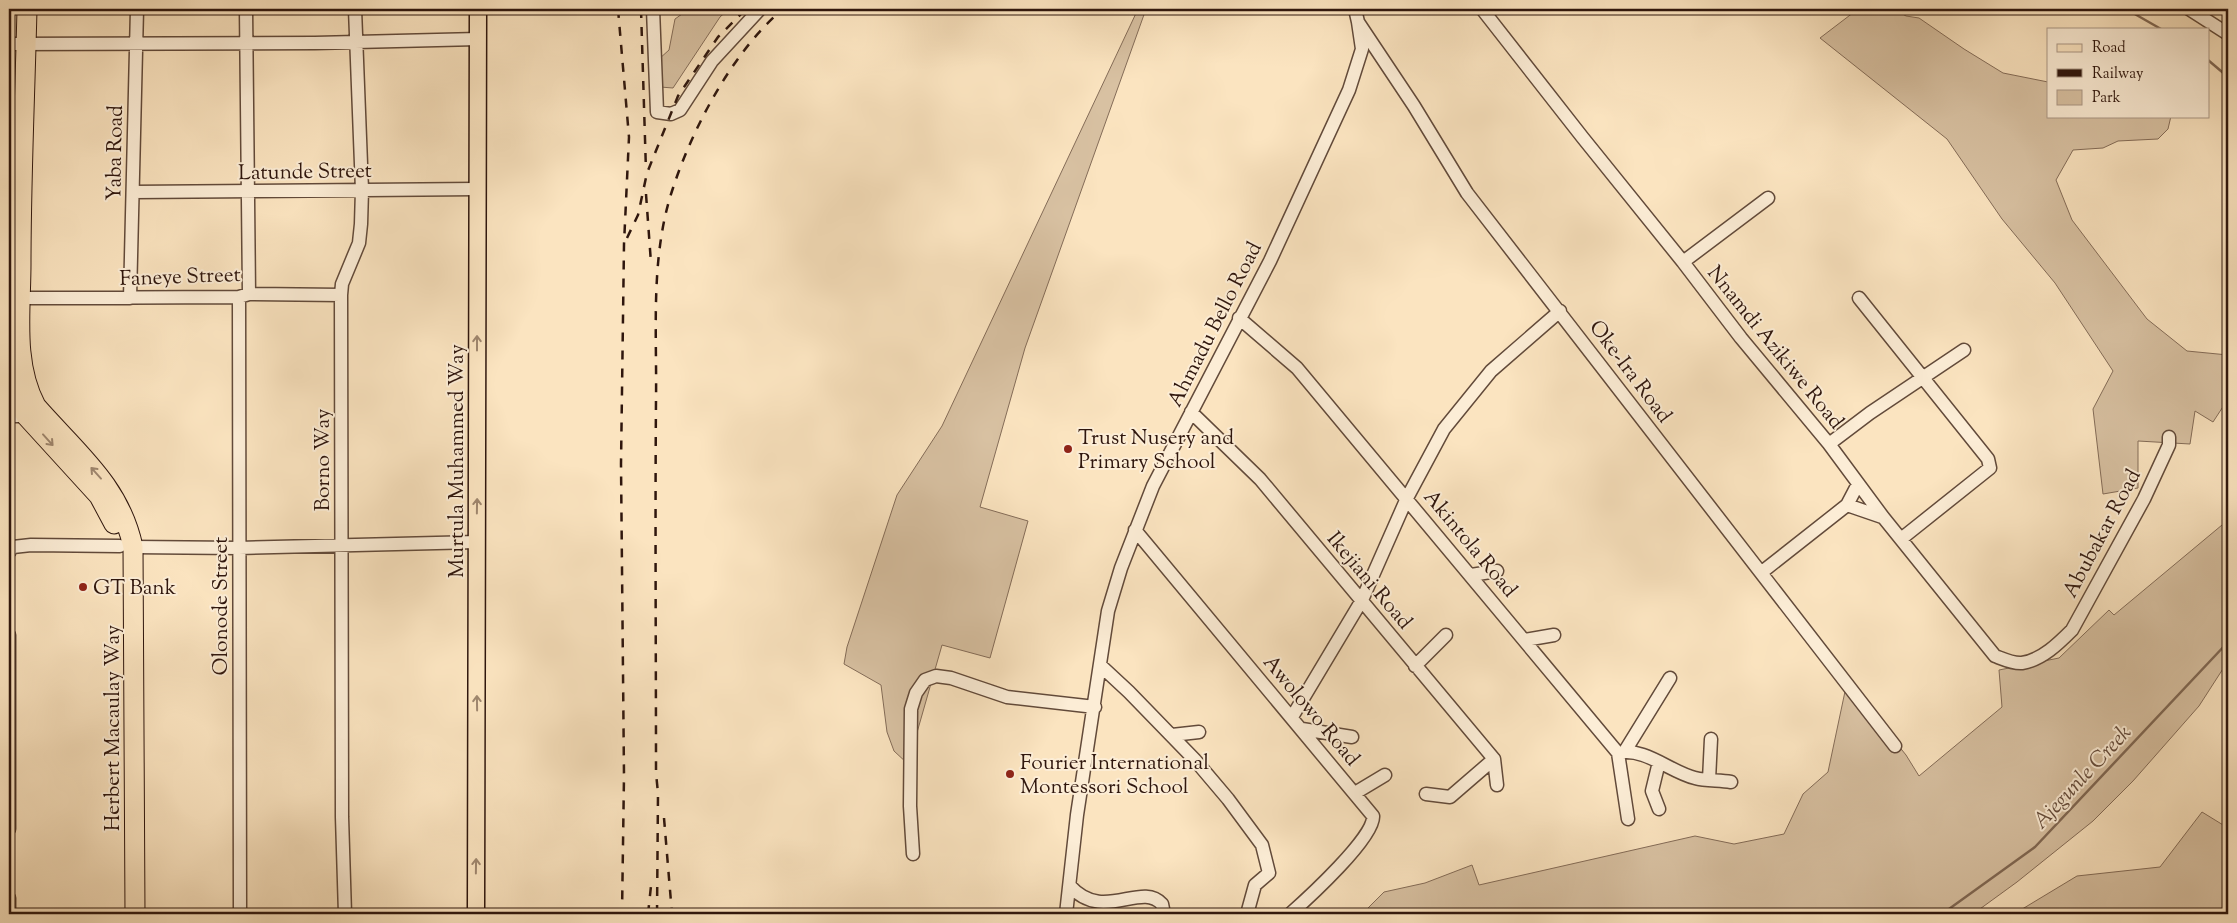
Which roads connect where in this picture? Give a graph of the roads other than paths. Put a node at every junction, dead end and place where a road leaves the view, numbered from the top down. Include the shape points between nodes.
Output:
1 (16, 9) edge
2 (27, 9) edge
3 (138, 9) edge
4 (246, 9) edge
5 (355, 9) edge
6 (478, 9) edge
7 (653, 9) edge
8 (760, 9) edge
9 (1355, 9) edge
10 (1482, 9) edge
11 (2189, 9) edge
12 (1358, 22) junction
13 (2228, 34) edge
14 (478, 39) junction
15 (245, 42) junction
16 (355, 42) junction
17 (137, 43) junction
18 (17, 44) edge
19 (477, 189) junction
20 (362, 190) junction
21 (133, 192) junction
22 (248, 192) junction
23 (1768, 198) dead end
24 (1683, 262) junction
25 (341, 295) junction
26 (244, 296) junction
27 (130, 298) junction
28 (1859, 298) dead end
29 (15, 303) edge
30 (1560, 311) junction
31 (1239, 318) junction
32 (1964, 350) dead end
33 (1922, 378) junction
34 (9, 380) edge
35 (1191, 412) junction
36 (17, 416) edge
37 (2170, 437) dead end
38 (1829, 444) junction
39 (1858, 484) junction
40 (1407, 498) junction
41 (1847, 505) junction
42 (1883, 517) junction
43 (1135, 530) junction
44 (1901, 539) junction
45 (477, 542) junction
46 (343, 544) junction
47 (127, 547) junction
48 (240, 548) junction
49 (9, 552) edge
50 (1497, 571) dead end
51 (1762, 572) junction
52 (1471, 575) junction
53 (1362, 600) junction
54 (9, 635) edge
55 (1446, 635) dead end
56 (1554, 635) dead end
57 (1525, 640) junction
58 (2058, 644) joint
59 (1101, 666) junction
60 (1415, 666) junction
61 (1670, 678) dead end
62 (9, 705) edge
63 (1095, 708) junction
64 (1292, 717) junction
65 (1302, 730) junction
66 (1199, 732) dead end
67 (1172, 735) junction
68 (1352, 737) dead end
69 (1711, 739) dead end
70 (1894, 746) dead end
71 (1622, 752) junction
72 (1494, 759) junction
73 (1659, 762) junction
74 (1385, 775) dead end
75 (1710, 780) junction
76 (1730, 782) dead end
77 (1497, 785) dead end
78 (1355, 793) junction
79 (1426, 794) dead end
80 (1659, 809) dead end
81 (1628, 819) dead end
82 (9, 829) edge
83 (913, 854) dead end
84 (1070, 886) junction
85 (9, 898) edge
86 (9, 914) edge
87 (126, 914) edge
88 (135, 914) edge
89 (240, 914) edge
90 (344, 914) edge
91 (476, 914) edge
92 (1066, 914) edge
93 (1164, 914) edge
94 (1246, 914) edge
95 (1290, 914) edge

1 - 18 highway, Herbert Macaulay Way
2 - 18 highway, Herbert Macaulay Way
3 - 17 street, Yaba Road
4 - 15 street, Olonode Street
5 - 16 street, Borno Way
6 - 14 main road, Murtula Muhammed Way
7 - 8 street via 657,112 671,114 680,110 712,61
9 - 12 street, Oke-Ira Road
10 - 24 street, Nnamdi Azikiwe Road
11 - 13 street
12 - 30 street, Oke-Ira Road via 1467,193
12 - 31 street, Ahmadu Bello Road via 1362,49 1349,90 1270,261
14 - 16 street
14 - 19 main road, Murtula Muhammed Way
15 - 16 street
15 - 17 street
15 - 22 street, Olonode Street
16 - 20 street, Borno Way
17 - 18 street
17 - 21 street, Yaba Road
18 - 29 highway, Herbert Macaulay Way
19 - 20 street, Latunde Street
45 -> 19 main road, Murtula Muhammed Way
20 - 22 street, Latunde Street
20 - 25 street, Borno Way via 359,244
21 - 22 street, Latunde Street
21 - 27 street, Yaba Road
22 - 26 street, Olonode Street
23 - 24 street
24 - 38 street, Nnamdi Azikiwe Road
25 - 26 street, Faneye Street
25 - 46 street, Borno Way
26 - 27 street, Faneye Street
26 - 48 street, Olonode Street
27 - 29 street, Faneye Street
28 - 33 street
47 -> 29 highway, Herbert Macaulay Way via 122,511 112,491 36,406 28,391 21,361
30 - 40 street via 1491,371 1467,399 1444,428
30 - 51 street, Oke-Ira Road
31 - 35 street, Ahmadu Bello Road
31 - 40 street, Akintola Road via 1297,368
32 - 33 street
33 - 38 street
33 - 44 street via 1988,459 1990,468
34 - 36 highway, Herbert Macaulay Way via 18,405
35 - 43 street, Ahmadu Bello Road via 1152,486
35 - 53 street, Ikejiani Road via 1260,479
36 -> 47 highway, Herbert Macaulay Way via 99,496
37 - 58 street, Abubakar Road via 2144,499 2072,630
38 - 39 street, Nnamdi Azikiwe Road
39 - 41 street
39 - 42 street, Nnamdi Azikiwe Road
40 - 52 street, Akintola Road
40 - 53 street
41 - 42 street
41 - 51 street
42 - 44 street, Nnamdi Azikiwe Road
43 - 59 street, Ahmadu Bello Road via 1108,611
43 - 64 street, Awolowo Road
44 - 58 street, Nnamdi Azikiwe Road via 1995,656 2022,663
45 - 46 street
91 -> 45 main road, Murtula Muhammed Way
46 - 48 street
46 - 90 street, Borno Way
47 - 48 street
47 - 49 street via 31,545 13,547
47 - 87 highway, Herbert Macaulay Way via 123,611
47 - 88 highway, Herbert Macaulay Way
48 - 89 street, Olonode Street
50 - 52 street
51 - 70 street, Oke-Ira Road
52 - 57 street, Akintola Road
53 - 60 street, Ikejiani Road
53 - 64 street
54 - 62 street
55 - 60 street
56 - 57 street
57 - 71 street, Akintola Road
59 - 63 street, Ahmadu Bello Road
59 - 67 street
60 - 72 street, Ikejiani Road
61 - 71 street
62 - 82 street
63 - 83 street via 1007,696 952,678 936,676 925,680 916,693 912,709 910,806
63 - 84 street, Ahmadu Bello Road via 1077,815
64 - 65 street, Awolowo Road
65 - 68 street
65 - 78 street, Awolowo Road
66 - 67 street
67 - 94 street via 1228,799 1262,845 1269,873 1256,885
69 - 75 street
71 - 73 street
71 - 81 street
72 - 77 street
72 - 79 street via 1450,797
73 - 75 street via 1695,778
73 - 80 street via 1652,791
74 - 78 street
75 - 76 street
78 - 95 street, Awolowo Road via 1373,816 1372,826 1341,865
84 - 92 street, Ahmadu Bello Road
84 - 93 street via 1077,895 1097,904 1152,897 1162,904
85 - 86 street

